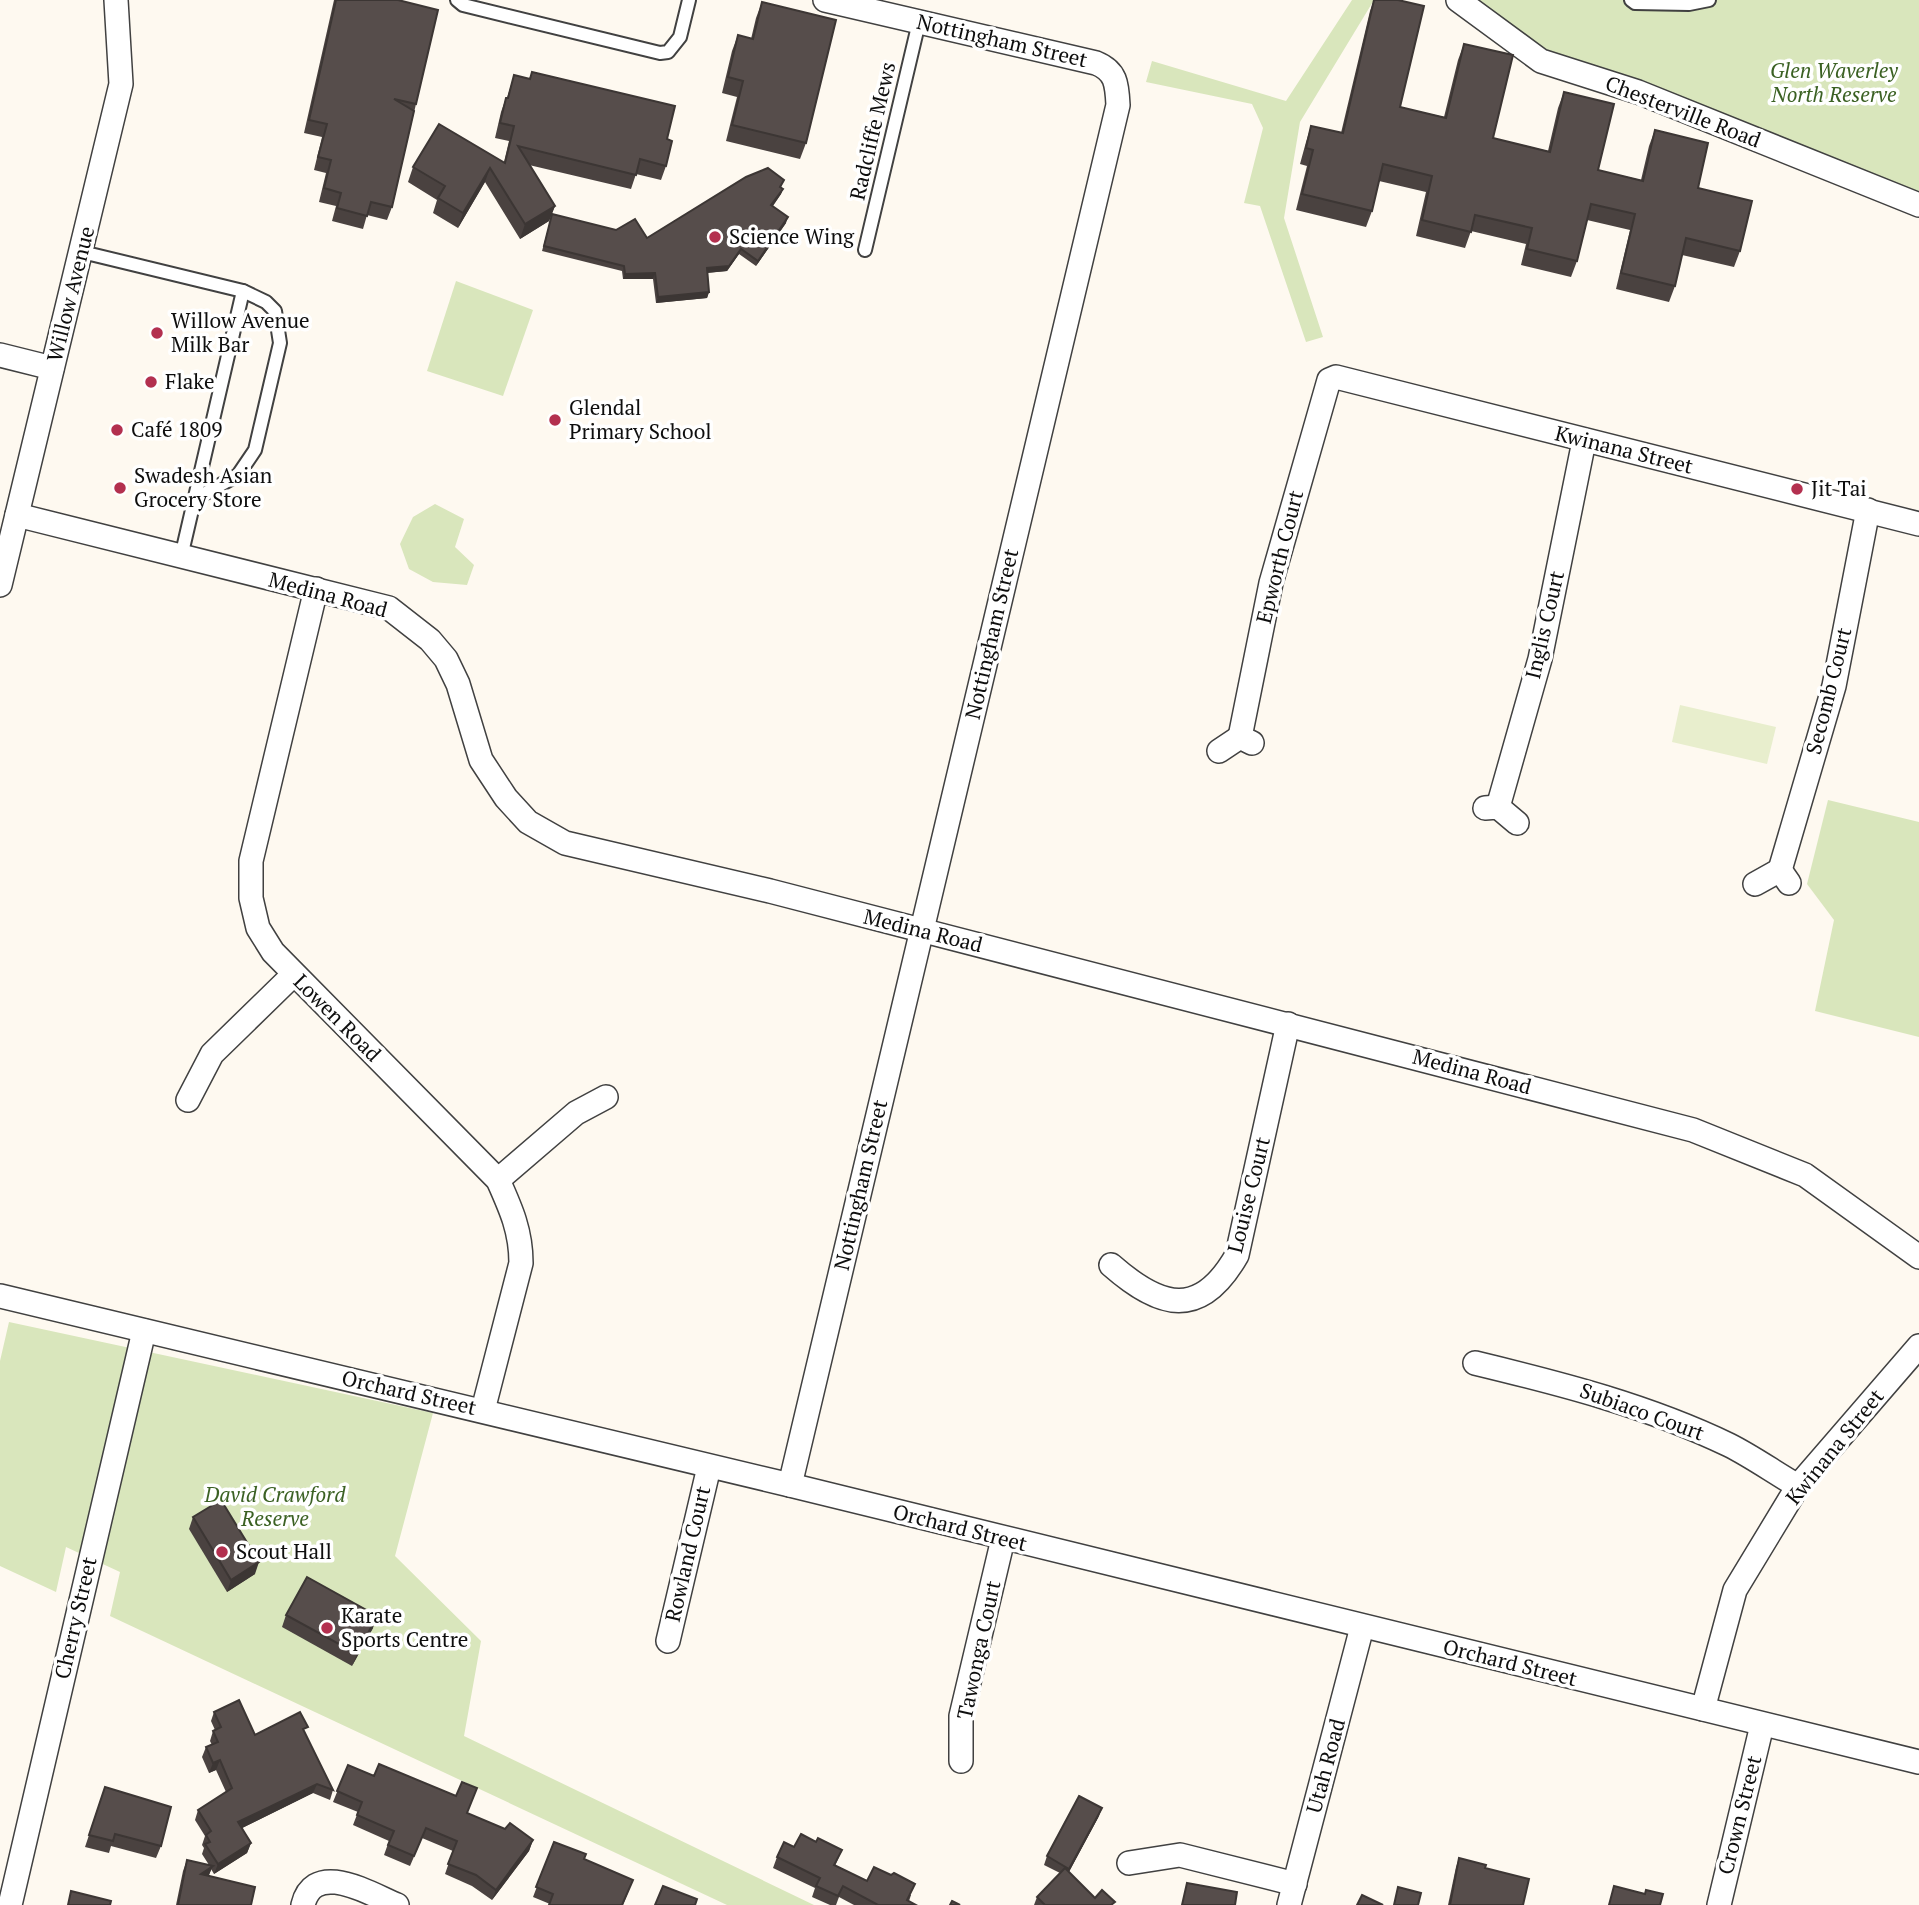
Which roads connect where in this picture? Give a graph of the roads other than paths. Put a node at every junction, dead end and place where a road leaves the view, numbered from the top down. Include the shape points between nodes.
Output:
1 (116, 0) edge
2 (457, 0) edge
3 (689, 0) edge
4 (825, 0) edge
5 (1458, 0) edge
6 (1631, 0) edge
7 (1709, 0) edge
8 (919, 22) junction
9 (1919, 205) edge
10 (865, 250) dead end
11 (82, 251) junction
12 (243, 291) junction
13 (0, 355) edge
14 (52, 368) junction
15 (1329, 380) joint
16 (1584, 441) junction
17 (195, 499) junction
18 (1868, 510) junction
19 (18, 515) junction
20 (1919, 524) edge
21 (181, 557) junction
22 (0, 585) edge
23 (316, 589) junction
24 (1219, 751) dead end
25 (1517, 822) dead end
26 (1755, 884) dead end
27 (921, 931) junction
28 (293, 975) junction
29 (1288, 1024) junction
30 (606, 1097) dead end
31 (188, 1100) dead end
32 (498, 1180) junction
33 (1919, 1257) edge
34 (1111, 1265) dead end
35 (0, 1296) edge
36 (144, 1331) junction
37 (1919, 1346) edge
38 (1475, 1363) dead end
39 (483, 1410) junction
40 (709, 1467) junction
41 (790, 1485) junction
42 (1798, 1486) junction
43 (1003, 1539) junction
44 (1362, 1627) junction
45 (668, 1641) dead end
46 (1703, 1709) junction
47 (1762, 1725) junction
48 (961, 1761) dead end
49 (1919, 1762) edge
50 (1129, 1863) dead end
51 (1292, 1895) edge
52 (10, 1905) edge
53 (303, 1905) edge
54 (397, 1905) edge
55 (1718, 1905) edge

1 - 11 street, Willow Avenue via 121,84
2 - 3 lane via 660,53 668,52 680,37
4 - 8 street, Nottingham Street
5 - 9 street, Chesterville Road via 1541,61 1638,92
6 - 7 lane via 1635,4 1689,4
8 - 10 lane, Radcliffe Mews
8 - 27 street, Nottingham Street via 1108,68 1117,82 1118,104
11 - 12 lane
11 - 14 street, Willow Avenue
12 - 17 lane
12 - 17 lane via 275,311 281,343 256,450 238,475
13 - 14 street
14 - 19 street, Willow Avenue
15 - 16 street, Kwinana Street via 1336,377
15 - 24 street, Epworth Court via 1271,583 1246,740
16 - 18 street, Kwinana Street
16 - 25 street, Inglis Court via 1540,659 1490,808
17 - 21 lane
18 - 20 street, Kwinana Street
18 - 26 street, Secomb Court via 1834,686 1785,876
19 - 21 street, Medina Road
19 - 22 street, Willow Avenue
21 - 23 street, Medina Road
23 - 27 street, Medina Road via 389,608 430,640 446,659 481,760 506,798 528,822 565,843
23 - 28 street, Lowen Road via 251,861 251,898 258,928
27 - 29 street, Medina Road
27 - 41 street, Nottingham Street
28 - 31 street via 212,1054
28 - 32 street, Lowen Road
29 - 33 street, Medina Road via 1693,1130 1805,1175
29 - 34 street, Louise Court via 1237,1255 1224,1277 1208,1292 1189,1300 1162,1298 1138,1289
30 - 32 street via 576,1113
32 - 39 street, Lowen Road via 517,1220 521,1263
35 - 36 street, Orchard Street
36 - 39 street, Orchard Street
36 - 52 street, Cherry Street
37 - 42 street, Kwinana Street
38 - 42 street, Subiaco Court via 1639,1407 1730,1446
39 - 40 street, Orchard Street
40 - 41 street, Orchard Street
40 - 45 street, Rowland Court
41 - 43 street, Orchard Street
42 - 46 street, Kwinana Street via 1735,1590
43 - 44 street, Orchard Street
43 - 48 street, Tawonga Court via 961,1716
44 - 46 street, Orchard Street
44 - 51 street, Utah Road
46 - 47 street, Orchard Street
47 - 49 street, Orchard Street
47 - 55 street, Crown Street
50 - 51 street via 1180,1855
53 - 54 street via 315,1884 330,1880

